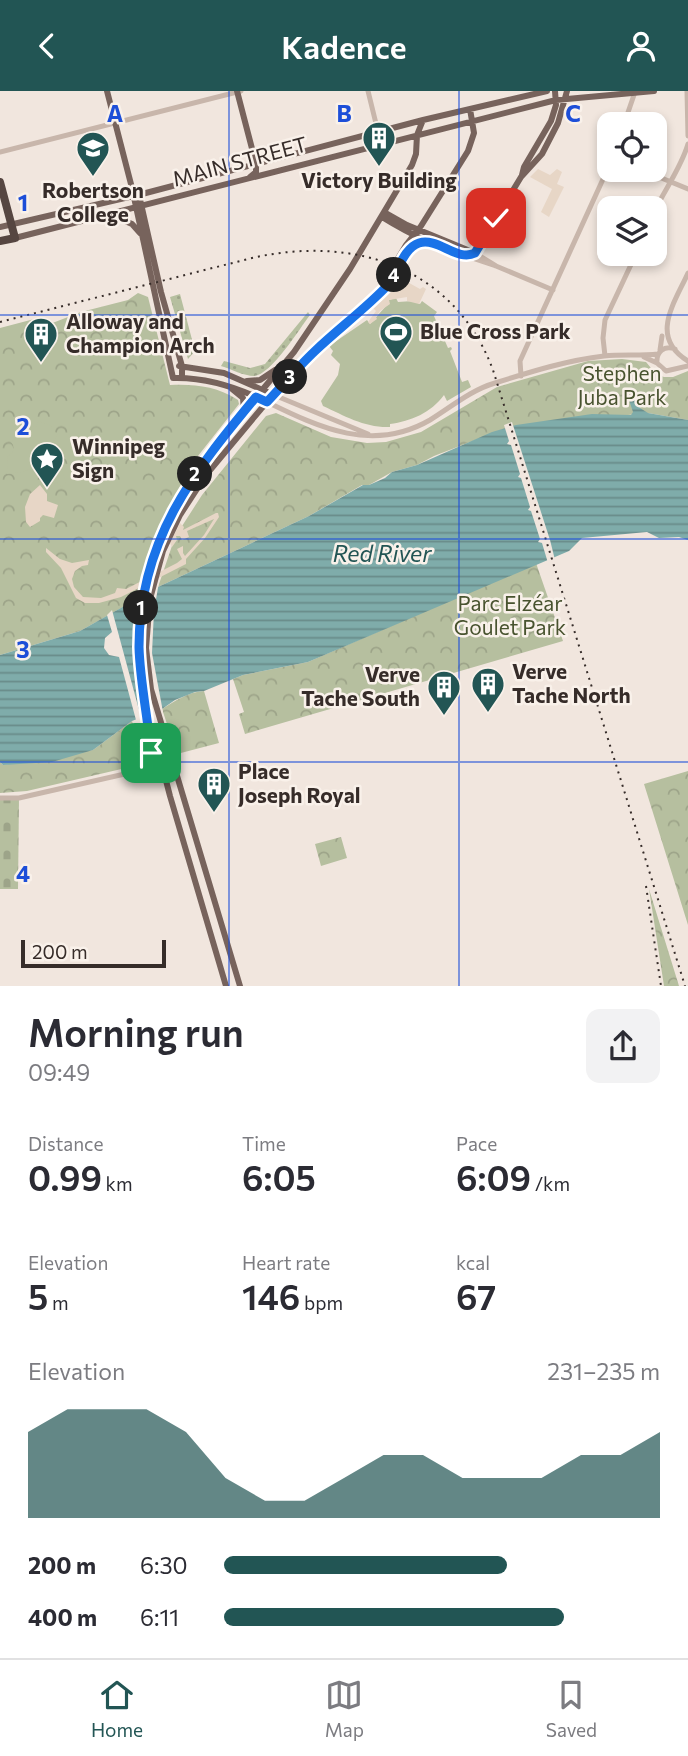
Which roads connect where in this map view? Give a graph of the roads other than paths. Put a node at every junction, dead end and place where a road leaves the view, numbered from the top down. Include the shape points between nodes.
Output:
1 (107, 91) edge
2 (239, 91) edge
3 (368, 91) edge
4 (547, 91) edge
5 (555, 91) edge
6 (654, 91) edge
7 (687, 91) edge
8 (635, 92) edge
9 (567, 95) edge
10 (556, 100) junction
11 (470, 109) junction
12 (628, 112) edge
13 (423, 120) junction
14 (472, 120) junction
15 (115, 123) junction
16 (378, 132) junction
17 (417, 135) junction
18 (688, 137) edge
19 (688, 143) edge
20 (381, 144) junction
21 (0, 152) edge
22 (256, 164) junction
23 (522, 177) junction
24 (249, 178) junction
25 (0, 181) edge
26 (667, 181) edge
27 (602, 182) edge
28 (670, 182) junction
29 (688, 189) edge
30 (136, 196) junction
31 (663, 196) edge
32 (139, 207) junction
33 (383, 214) junction
34 (110, 215) junction
35 (11, 224) junction
36 (0, 227) edge
37 (415, 232) junction
38 (15, 238) junction
39 (143, 238) junction
40 (0, 241) edge
41 (436, 244) junction
42 (475, 253) junction
43 (466, 256) junction
44 (496, 265) junction
45 (630, 266) edge
46 (688, 273) edge
47 (553, 290) junction
48 (377, 294) junction
49 (662, 336) dead end
50 (677, 351) junction
51 (294, 352) junction
52 (659, 352) junction
53 (605, 356) junction
54 (641, 356) junction
55 (688, 361) edge
56 (657, 363) junction
57 (172, 366) junction
58 (182, 366) junction
59 (688, 366) edge
60 (676, 369) junction
61 (521, 376) junction
62 (182, 378) junction
63 (243, 380) junction
64 (221, 384) junction
65 (262, 390) junction
66 (274, 395) junction
67 (256, 397) junction
68 (267, 402) junction
69 (244, 412) junction
70 (368, 435) junction
71 (155, 752) junction
72 (173, 763) junction
73 (162, 766) junction
74 (139, 772) junction
75 (0, 798) edge
76 (226, 986) edge
77 (240, 986) edge

1 - 15 main road
2 - 15 street
2 - 22 main road
3 - 16 street
4 - 11 main road, MAIN STREET
5 - 10 main road
6 - 8 main road, MAIN STREET
7 - 18 street
8 - 9 main road, MAIN STREET
8 - 12 street
9 - 10 main road, MAIN STREET
9 - 23 main road via 542,154
10 - 14 main road, MAIN STREET
10 - 23 main road via 551,121
11 - 13 main road, MAIN STREET
11 - 14 main road
13 - 16 main road, MAIN STREET
13 - 17 main road
14 - 17 main road, MAIN STREET
14 - 37 main road via 468,151
15 - 21 street
15 - 30 main road
16 - 20 street
16 - 22 main road, MAIN STREET
17 - 20 main road, MAIN STREET
17 - 33 main road via 412,165
19 - 28 street
20 - 24 main road, MAIN STREET
22 - 24 main road
22 - 30 main road, MAIN STREET
23 - 42 main road
24 - 32 main road, MAIN STREET
25 - 35 highway
26 - 28 street
27 - 47 street
28 - 29 street
28 - 31 street
30 - 32 main road
30 - 35 main road, MAIN STREET
32 - 34 main road, MAIN STREET
32 - 39 main road
32 - 58 main road
33 - 37 main road
33 - 51 main road
34 - 38 main road, MAIN STREET
34 - 39 main road via 132,224
35 - 36 main road, MAIN STREET
35 - 38 highway
37 - 41 main road
37 - 42 main road
37 - 48 main road
38 - 40 highway, MAIN STREET
39 - 57 main road
41 - 43 main road
41 - 48 main road via 412,247
42 - 43 main road
42 - 44 street
43 - 44 street
44 - 47 street
45 - 53 street via 605,320
46 - 50 street via 666,323 669,342
47 - 61 street via 519,363
48 - 66 main road
49 - 52 street
50 - 52 street via 668,347
50 - 55 street
50 - 60 street via 680,363
51 - 63 main road via 265,378
51 - 65 main road
52 - 54 street
52 - 56 street
53 - 54 street
53 - 61 street
54 - 56 street
56 - 60 street via 666,372
57 - 58 main road
57 - 62 main road via 173,378
58 - 62 main road
58 - 63 main road
59 - 60 street
61 - 70 street via 483,387 416,426
62 - 64 main road
63 - 65 main road
64 - 67 main road
64 - 69 main road via 242,396
65 - 66 main road
65 - 67 main road
66 - 68 main road
66 - 70 street
67 - 68 main road
67 - 69 main road
68 - 70 street via 334,432
68 - 72 main road via 188,500 163,551 150,599 146,648 153,699
69 - 71 main road via 187,487 154,555 145,589 141,667
71 - 73 main road
71 - 74 street
72 - 73 street
72 - 77 main road
73 - 74 street
73 - 76 main road
74 - 75 street

